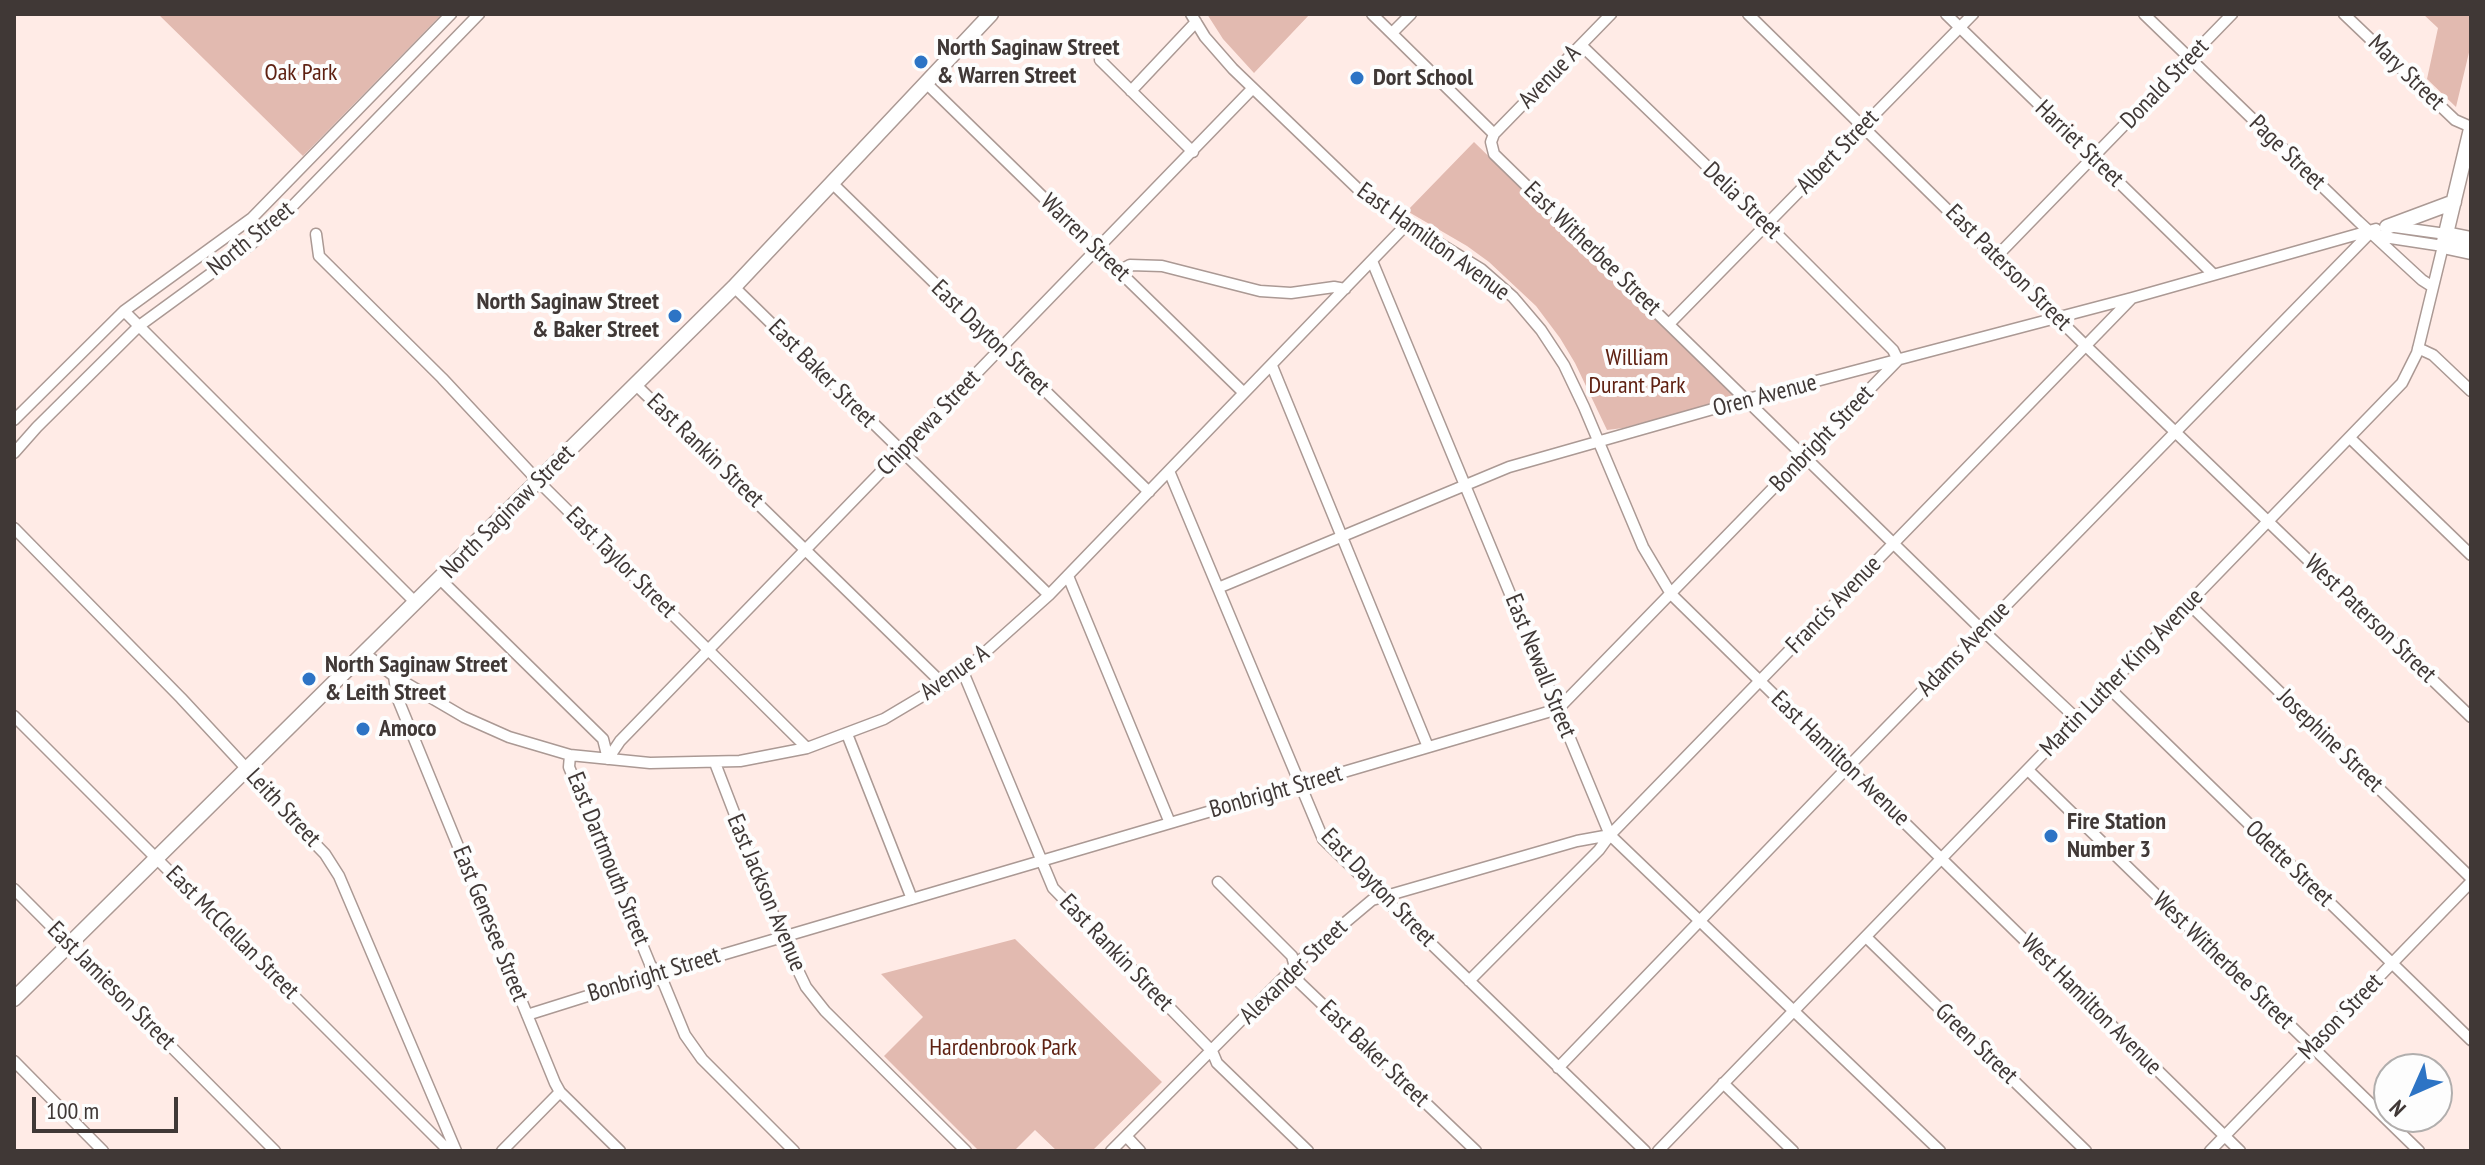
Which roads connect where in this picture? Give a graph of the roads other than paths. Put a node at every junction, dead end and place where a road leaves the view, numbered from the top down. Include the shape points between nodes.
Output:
1 (451, 14) edge
2 (991, 14) edge
3 (1372, 14) edge
4 (1411, 14) edge
5 (1611, 14) edge
6 (1748, 14) edge
7 (1946, 14) edge
8 (1973, 14) edge
9 (2144, 14) edge
10 (2232, 14) edge
11 (2344, 14) edge
12 (472, 16) edge
13 (1194, 18) edge
14 (1960, 27) junction
15 (1392, 33) junction
16 (1581, 45) junction
17 (2190, 58) junction
18 (1100, 60) dead end
19 (926, 83) junction
20 (1252, 89) junction
21 (1131, 91) junction
22 (1864, 126) junction
23 (2471, 128) edge
24 (1492, 138) junction
25 (1193, 152) junction
26 (2093, 158) junction
27 (299, 171) junction
28 (832, 183) junction
29 (314, 185) junction
30 (2454, 202) junction
31 (1407, 224) junction
32 (1768, 225) junction
33 (2387, 227) junction
34 (2371, 232) junction
35 (316, 234) dead end
36 (2471, 239) edge
37 (2445, 240) junction
38 (1097, 251) junction
39 (2471, 252) edge
40 (1997, 256) junction
41 (1372, 261) junction
42 (1119, 271) junction
43 (2213, 274) junction
44 (734, 287) junction
45 (2433, 287) junction
46 (1345, 289) junction
47 (2132, 298) junction
48 (124, 311) junction
49 (2057, 316) junction
50 (1669, 324) junction
51 (139, 326) junction
52 (2086, 346) junction
53 (2418, 348) junction
54 (1001, 349) junction
55 (1898, 360) junction
56 (1272, 366) junction
57 (636, 385) junction
58 (2471, 391) edge
59 (1244, 393) junction
60 (1748, 399) junction
61 (14, 420) edge
62 (2175, 432) junction
63 (2350, 438) junction
64 (1598, 443) junction
65 (901, 452) junction
66 (14, 453) edge
67 (1804, 457) junction
68 (1169, 471) junction
69 (539, 482) junction
70 (1465, 486) junction
71 (1149, 492) junction
72 (2270, 521) junction
73 (14, 528) edge
74 (1342, 537) junction
75 (1894, 544) junction
76 (806, 549) junction
77 (2471, 555) edge
78 (1068, 576) junction
79 (440, 579) junction
80 (1218, 588) junction
81 (1671, 594) junction
82 (1049, 595) junction
83 (416, 603) junction
84 (2189, 604) junction
85 (1983, 631) junction
86 (709, 649) junction
87 (364, 653) junction
88 (963, 672) junction
89 (394, 676) junction
90 (1759, 682) junction
91 (944, 685) junction
92 (2108, 687) junction
93 (1558, 709) junction
94 (14, 716) edge
95 (2471, 717) edge
96 (2077, 719) junction
97 (847, 734) junction
98 (1428, 747) junction
99 (807, 748) junction
100 (570, 755) junction
101 (608, 759) junction
102 (715, 763) junction
103 (1848, 767) junction
104 (246, 768) junction
105 (2028, 770) junction
106 (1300, 786) junction
107 (1170, 823) junction
108 (1610, 835) junction
109 (157, 857) junction
110 (1942, 859) junction
111 (1041, 861) junction
112 (2471, 880) edge
113 (1218, 882) dead end
114 (14, 889) edge
115 (1383, 897) junction
116 (912, 899) junction
117 (1700, 921) junction
118 (782, 937) junction
119 (1866, 937) junction
120 (69, 944) junction
121 (2392, 964) junction
122 (1295, 969) junction
123 (657, 975) junction
124 (1469, 981) junction
125 (14, 999) edge
126 (1795, 1010) junction
127 (527, 1015) junction
128 (2471, 1040) edge
129 (2312, 1047) junction
130 (1212, 1051) junction
131 (14, 1061) edge
132 (1558, 1068) junction
133 (1723, 1083) junction
134 (560, 1092) junction
135 (1126, 1136) junction
136 (2225, 1136) junction
137 (103, 1151) edge
138 (275, 1151) edge
139 (449, 1151) edge
140 (456, 1151) edge
141 (502, 1151) edge
142 (620, 1151) edge
143 (794, 1151) edge
144 (966, 1151) edge
145 (1111, 1151) edge
146 (1140, 1151) edge
147 (1308, 1151) edge
148 (1476, 1151) edge
149 (1645, 1151) edge
150 (1658, 1151) edge
151 (1793, 1151) edge
152 (1940, 1151) edge
153 (2086, 1151) edge
154 (2210, 1151) edge
155 (2240, 1151) edge
156 (2419, 1151) edge

1 - 27 street, North Street
2 - 19 main road, North Saginaw Street
3 - 15 street, East Witherbee Street
4 - 15 street
5 - 16 street, Avenue A
6 - 22 street, East Paterson Street
7 - 14 street, Harriet Street
8 - 14 street, Albert Street
9 - 17 street, Page Street
10 - 17 street, Donald Street
11 - 23 street, Mary Street via 2452,117
12 - 29 street, North Street
13 - 20 street, East Hamilton Avenue
13 - 21 street
14 - 22 street, Albert Street
14 - 26 street, Harriet Street
15 - 24 street, East Witherbee Street
16 - 24 street, Avenue A
16 - 32 street, Delia Street
17 - 26 street, Donald Street
17 - 34 street, Page Street
18 - 21 street
19 - 28 main road, North Saginaw Street
19 - 38 street, Warren Street
20 - 25 street, Chippewa Street
20 - 31 street, East Hamilton Avenue via 1359,190
21 - 25 street
22 - 32 street, Albert Street
22 - 40 street, East Paterson Street
23 - 30 main road, Martin Luther King Avenue
24 - 50 street, East Witherbee Street via 1494,154
25 - 38 street, Chippewa Street
26 - 40 street, Donald Street
26 - 43 street, Harriet Street
27 - 29 street
27 - 48 street, North Street via 252,218
28 - 44 main road, North Saginaw Street
28 - 54 street, East Dayton Street
29 - 51 street, North Street via 250,245
30 - 33 main road
30 - 37 main road, Martin Luther King Avenue
31 - 41 street, Avenue A
31 - 64 street, East Hamilton Avenue via 1481,269 1528,314 1564,365
32 - 50 street, Albert Street
32 - 55 street, Delia Street
33 - 34 street, Oren Avenue
33 - 37 street, Oren Avenue
34 - 37 street, Oren Avenue via 2388,238
34 - 43 street, Oren Avenue
34 - 45 street, Page Street
34 - 62 street, Adams Avenue
35 - 69 street, East Taylor Street via 319,256
36 - 37 main road
37 - 39 main road
37 - 45 street, Martin Luther King Avenue
38 - 42 street, Warren Street
38 - 54 street, Chippewa Street
40 - 49 street, East Paterson Street
41 - 46 street, Avenue A
41 - 70 street, East Newall Street
42 - 46 street via 1130,265 1162,266 1260,291
42 - 59 street, Warren Street
43 - 47 street, Oren Avenue
44 - 57 main road, North Saginaw Street
44 - 65 street, East Baker Street
45 - 53 street, Martin Luther King Avenue
46 - 56 street, Avenue A
47 - 49 street, Oren Avenue
47 - 52 street, Francis Avenue
48 - 51 street
48 - 61 street, North Street
49 - 52 street, East Paterson Street
49 - 55 street, Oren Avenue
50 - 60 street, East Witherbee Street
51 - 66 street, North Street
51 - 83 street
52 - 62 street, East Paterson Street
52 - 75 street, Francis Avenue
53 - 58 street via 2433,355
53 - 63 street, Martin Luther King Avenue via 2402,383
54 - 65 street, Chippewa Street
54 - 71 street, East Dayton Street
55 - 60 street, Oren Avenue
55 - 67 street, Bonbright Street
56 - 59 street, Avenue A
56 - 74 street
57 - 69 main road, North Saginaw Street
57 - 76 street, East Rankin Street
59 - 68 street, Avenue A
60 - 64 street, Oren Avenue
60 - 67 street, East Witherbee Street
62 - 72 street, East Paterson Street
62 - 85 street, Adams Avenue
63 - 72 street, Martin Luther King Avenue
63 - 77 street
64 - 70 street, Oren Avenue via 1509,467
64 - 81 street, East Hamilton Avenue via 1643,547
65 - 76 street, Chippewa Street
65 - 82 street, East Baker Street
67 - 75 street, East Witherbee Street
67 - 81 street, Bonbright Street
68 - 71 street, Avenue A
68 - 80 street, East Dayton Street
69 - 79 main road, North Saginaw Street
69 - 86 street, East Taylor Street
70 - 74 street, Oren Avenue
70 - 93 street, East Newall Street
71 - 78 street, Avenue A
72 - 84 street, Martin Luther King Avenue
72 - 95 street, West Paterson Street
73 - 104 street, Leith Street
74 - 80 street, Oren Avenue
74 - 98 street
75 - 85 street, East Witherbee Street
75 - 90 street, Francis Avenue
76 - 86 street, Chippewa Street
76 - 91 street, East Rankin Street
78 - 82 street, Avenue A
78 - 107 street
79 - 83 main road, North Saginaw Street
79 - 101 street, East Dartmouth Street via 603,739
80 - 106 street, East Dayton Street
81 - 90 street, East Hamilton Avenue
81 - 93 street, Bonbright Street
82 - 88 street, Avenue A
83 - 87 main road, North Saginaw Street
84 - 92 street, Martin Luther King Avenue
84 - 112 street, Josephine Street
85 - 96 street, East Witherbee Street
85 - 103 street, Adams Avenue
86 - 99 street, East Taylor Street
86 - 101 street, Chippewa Street
87 - 89 street, Avenue A
87 - 104 main road, North Saginaw Street
88 - 91 street, Avenue A
88 - 111 street, East Rankin Street
89 - 100 street, Avenue A via 464,717
89 - 127 street, East Genesee Street via 397,697
90 - 103 street, East Hamilton Avenue
90 - 108 street, Francis Avenue
91 - 97 street, Avenue A
92 - 96 street, Martin Luther King Avenue
92 - 121 street, Odette Street
93 - 98 street, Bonbright Street
93 - 108 street, East Newall Street
94 - 109 street, East McClellan Street
96 - 105 street, Martin Luther King Avenue
97 - 99 street, Avenue A
97 - 116 street
98 - 106 street, Bonbright Street
99 - 102 street, Avenue A
100 - 101 street, Avenue A
100 - 123 street, East Dartmouth Street via 569,767
101 - 102 street, Avenue A
102 - 118 street, East Jackson Avenue
103 - 110 street, East Hamilton Avenue
103 - 117 street, Adams Avenue
104 - 109 main road, North Saginaw Street
104 - 140 street, Leith Street via 339,876
105 - 110 street, Martin Luther King Avenue
105 - 129 street, West Witherbee Street
106 - 107 street, Bonbright Street
106 - 115 street, East Dayton Street via 1323,839
107 - 111 street, Bonbright Street
108 - 115 street, Alexander Street
108 - 117 street, East Newall Street
108 - 124 street, Francis Avenue
109 - 120 main road, North Saginaw Street
109 - 139 street, East McClellan Street
110 - 119 street, Martin Luther King Avenue
110 - 136 street, West Hamilton Avenue
111 - 116 street, Bonbright Street
111 - 130 street, East Rankin Street via 1053,888
112 - 121 street, Mason Street
113 - 122 street, East Baker Street via 1292,956
114 - 120 street, East Jamieson Street
115 - 122 street, Alexander Street via 1372,900
115 - 124 street, East Dayton Street
116 - 118 street, Bonbright Street
117 - 126 street, East Newall Street
117 - 132 street, Adams Avenue
118 - 123 street, Bonbright Street
118 - 144 street, East Jackson Avenue via 806,987 825,1011
119 - 126 street, Martin Luther King Avenue
119 - 153 street, Green Street
120 - 125 main road, North Saginaw Street
120 - 138 street, East Jamieson Street
121 - 128 street, Odette Street
121 - 129 street, Mason Street
122 - 130 street, Alexander Street
122 - 148 street, East Baker Street via 1299,982
123 - 127 street, Bonbright Street
123 - 143 street, East Dartmouth Street via 702,1059
124 - 132 street, East Dayton Street
126 - 133 street, Martin Luther King Avenue
126 - 152 street, East Newall Street
127 - 134 street, East Genesee Street
129 - 136 street, Mason Street
129 - 156 street, West Witherbee Street
130 - 135 street, Alexander Street
130 - 147 street, East Rankin Street via 1217,1063
131 - 137 street
132 - 149 street, East Dayton Street
133 - 150 street, Martin Luther King Avenue
133 - 151 street
134 - 141 street
134 - 142 street, East Genesee Street
135 - 145 street, Alexander Street
135 - 146 street
136 - 154 street, Mason Street
136 - 155 street, West Hamilton Avenue

